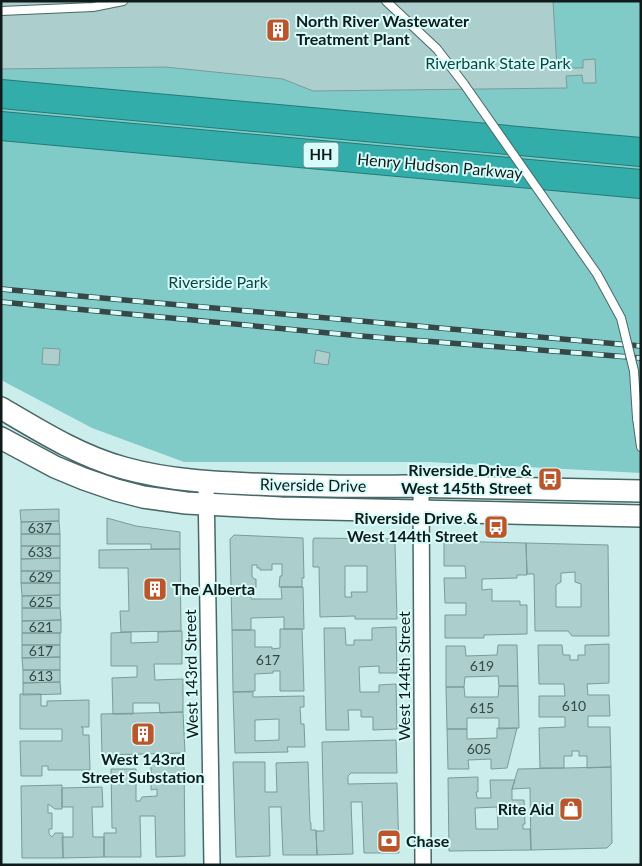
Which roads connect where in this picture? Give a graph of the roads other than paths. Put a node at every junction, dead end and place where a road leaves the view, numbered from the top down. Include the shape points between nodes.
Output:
1 (123, 1) edge
2 (386, 1) edge
3 (1, 12) edge
4 (1, 94) edge
5 (1, 126) edge
6 (641, 152) edge
7 (641, 184) edge
8 (7, 412) edge
9 (2, 440) edge
10 (641, 447) edge
11 (206, 483) junction
12 (421, 487) junction
13 (641, 491) edge
14 (206, 505) junction
15 (421, 511) junction
16 (641, 516) edge
17 (212, 865) edge
18 (423, 865) edge

1 - 3 lane via 93,7
2 - 10 lane, bridge via 437,49 597,274 621,318 634,371
4 - 6 highway, Henry Hudson Parkway / HH
5 - 7 highway, Henry Hudson Parkway / HH
8 - 9 street
8 - 11 main road, Riverside Drive via 71,448 103,461
9 - 14 main road, Riverside Drive via 55,467 116,490
11 - 12 main road, Riverside Drive
11 - 14 street, West 143rd Street
12 - 13 main road, Riverside Drive
12 - 15 street, West 144th Street
14 - 15 main road, Riverside Drive
14 - 17 street, West 143rd Street
15 - 16 main road, Riverside Drive
15 - 18 street, West 144th Street

